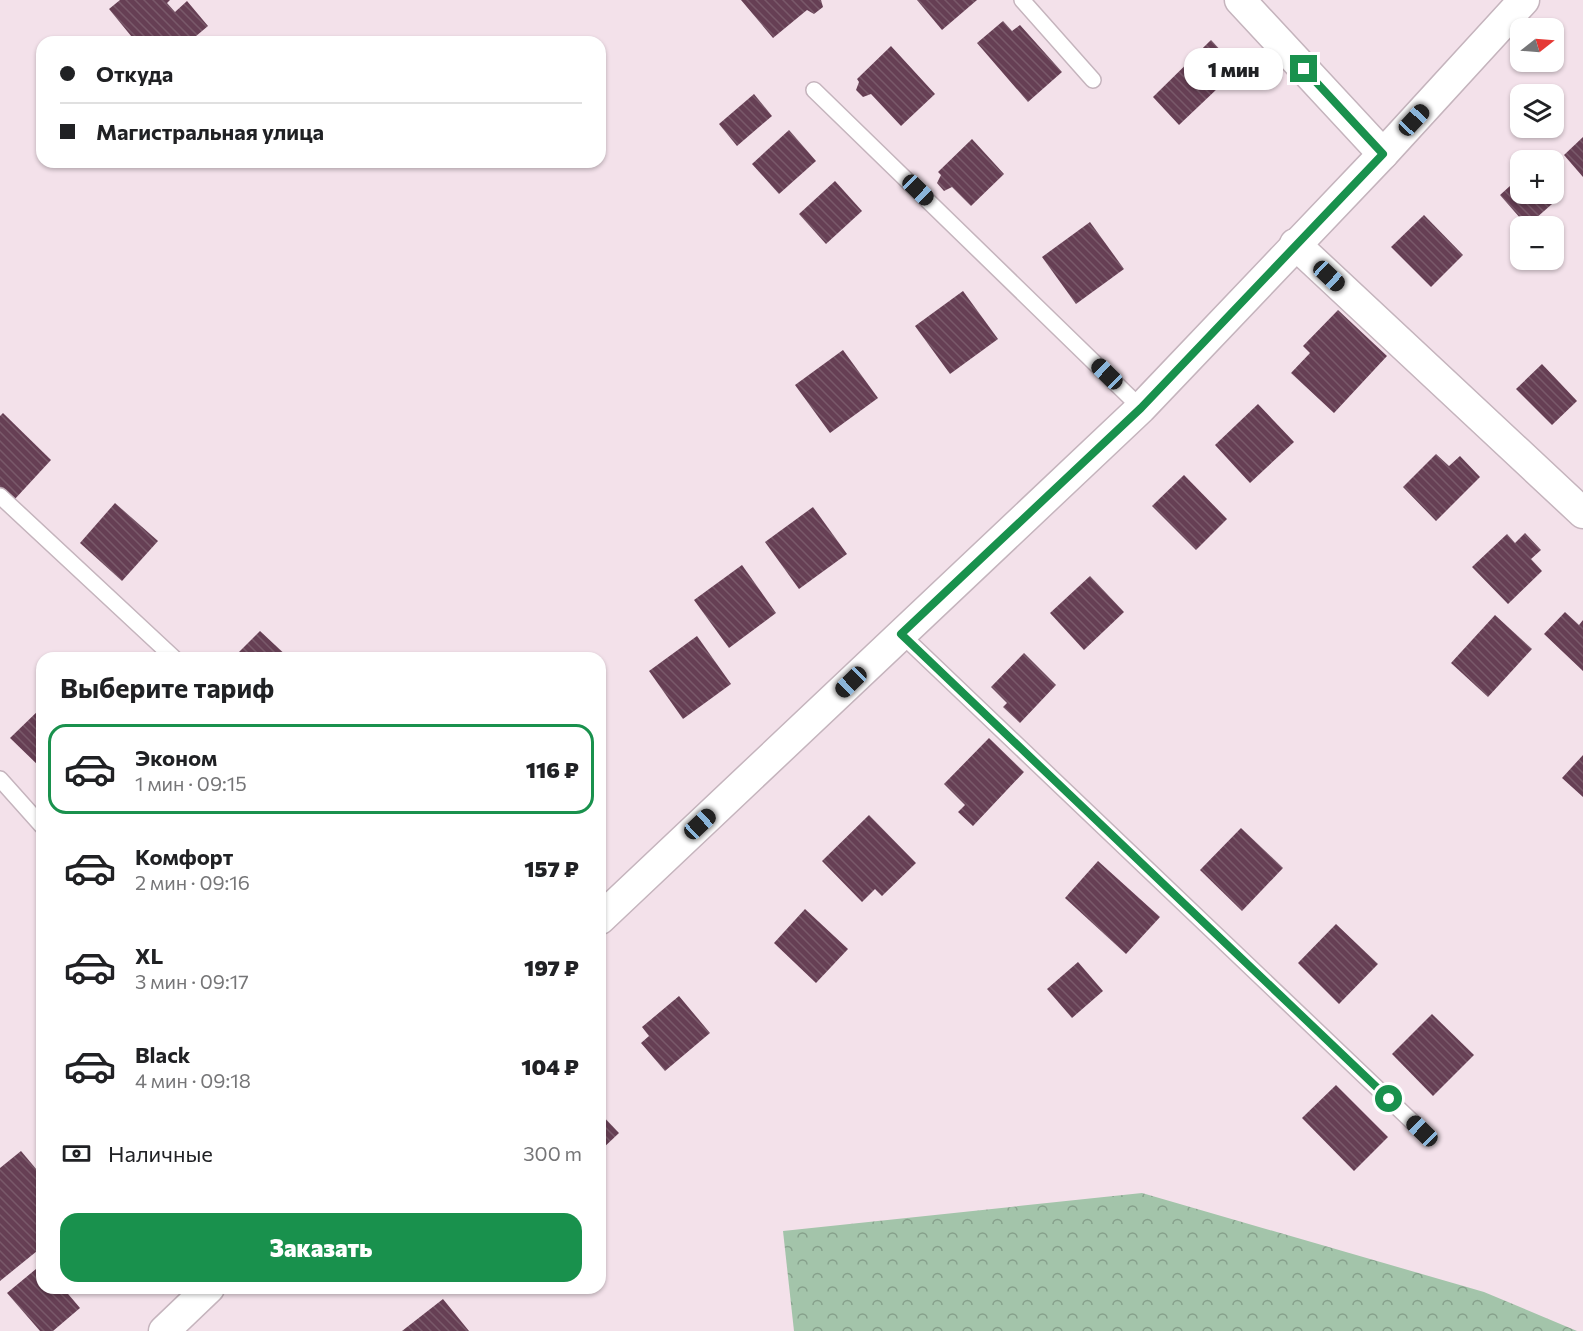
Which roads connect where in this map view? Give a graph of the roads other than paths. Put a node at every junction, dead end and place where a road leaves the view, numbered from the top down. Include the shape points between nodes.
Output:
1 (1022, 0) edge
2 (1240, 0) edge
3 (1524, 0) edge
4 (1094, 80) dead end
5 (814, 90) dead end
6 (1383, 154) junction
7 (1296, 244) junction
8 (1141, 408) junction
9 (0, 496) edge
10 (1583, 513) edge
11 (901, 634) junction
12 (168, 652) edge
13 (0, 779) edge
14 (36, 819) edge
15 (606, 913) edge
16 (1422, 1131) dead end
17 (203, 1294) edge
18 (164, 1331) edge

1 - 4 lane
2 - 6 street
3 - 6 street
5 - 8 lane
6 - 7 street
7 - 8 street
7 - 10 street
8 - 11 street
9 - 12 lane
11 - 15 street
11 - 16 lane
13 - 14 lane
17 - 18 street

